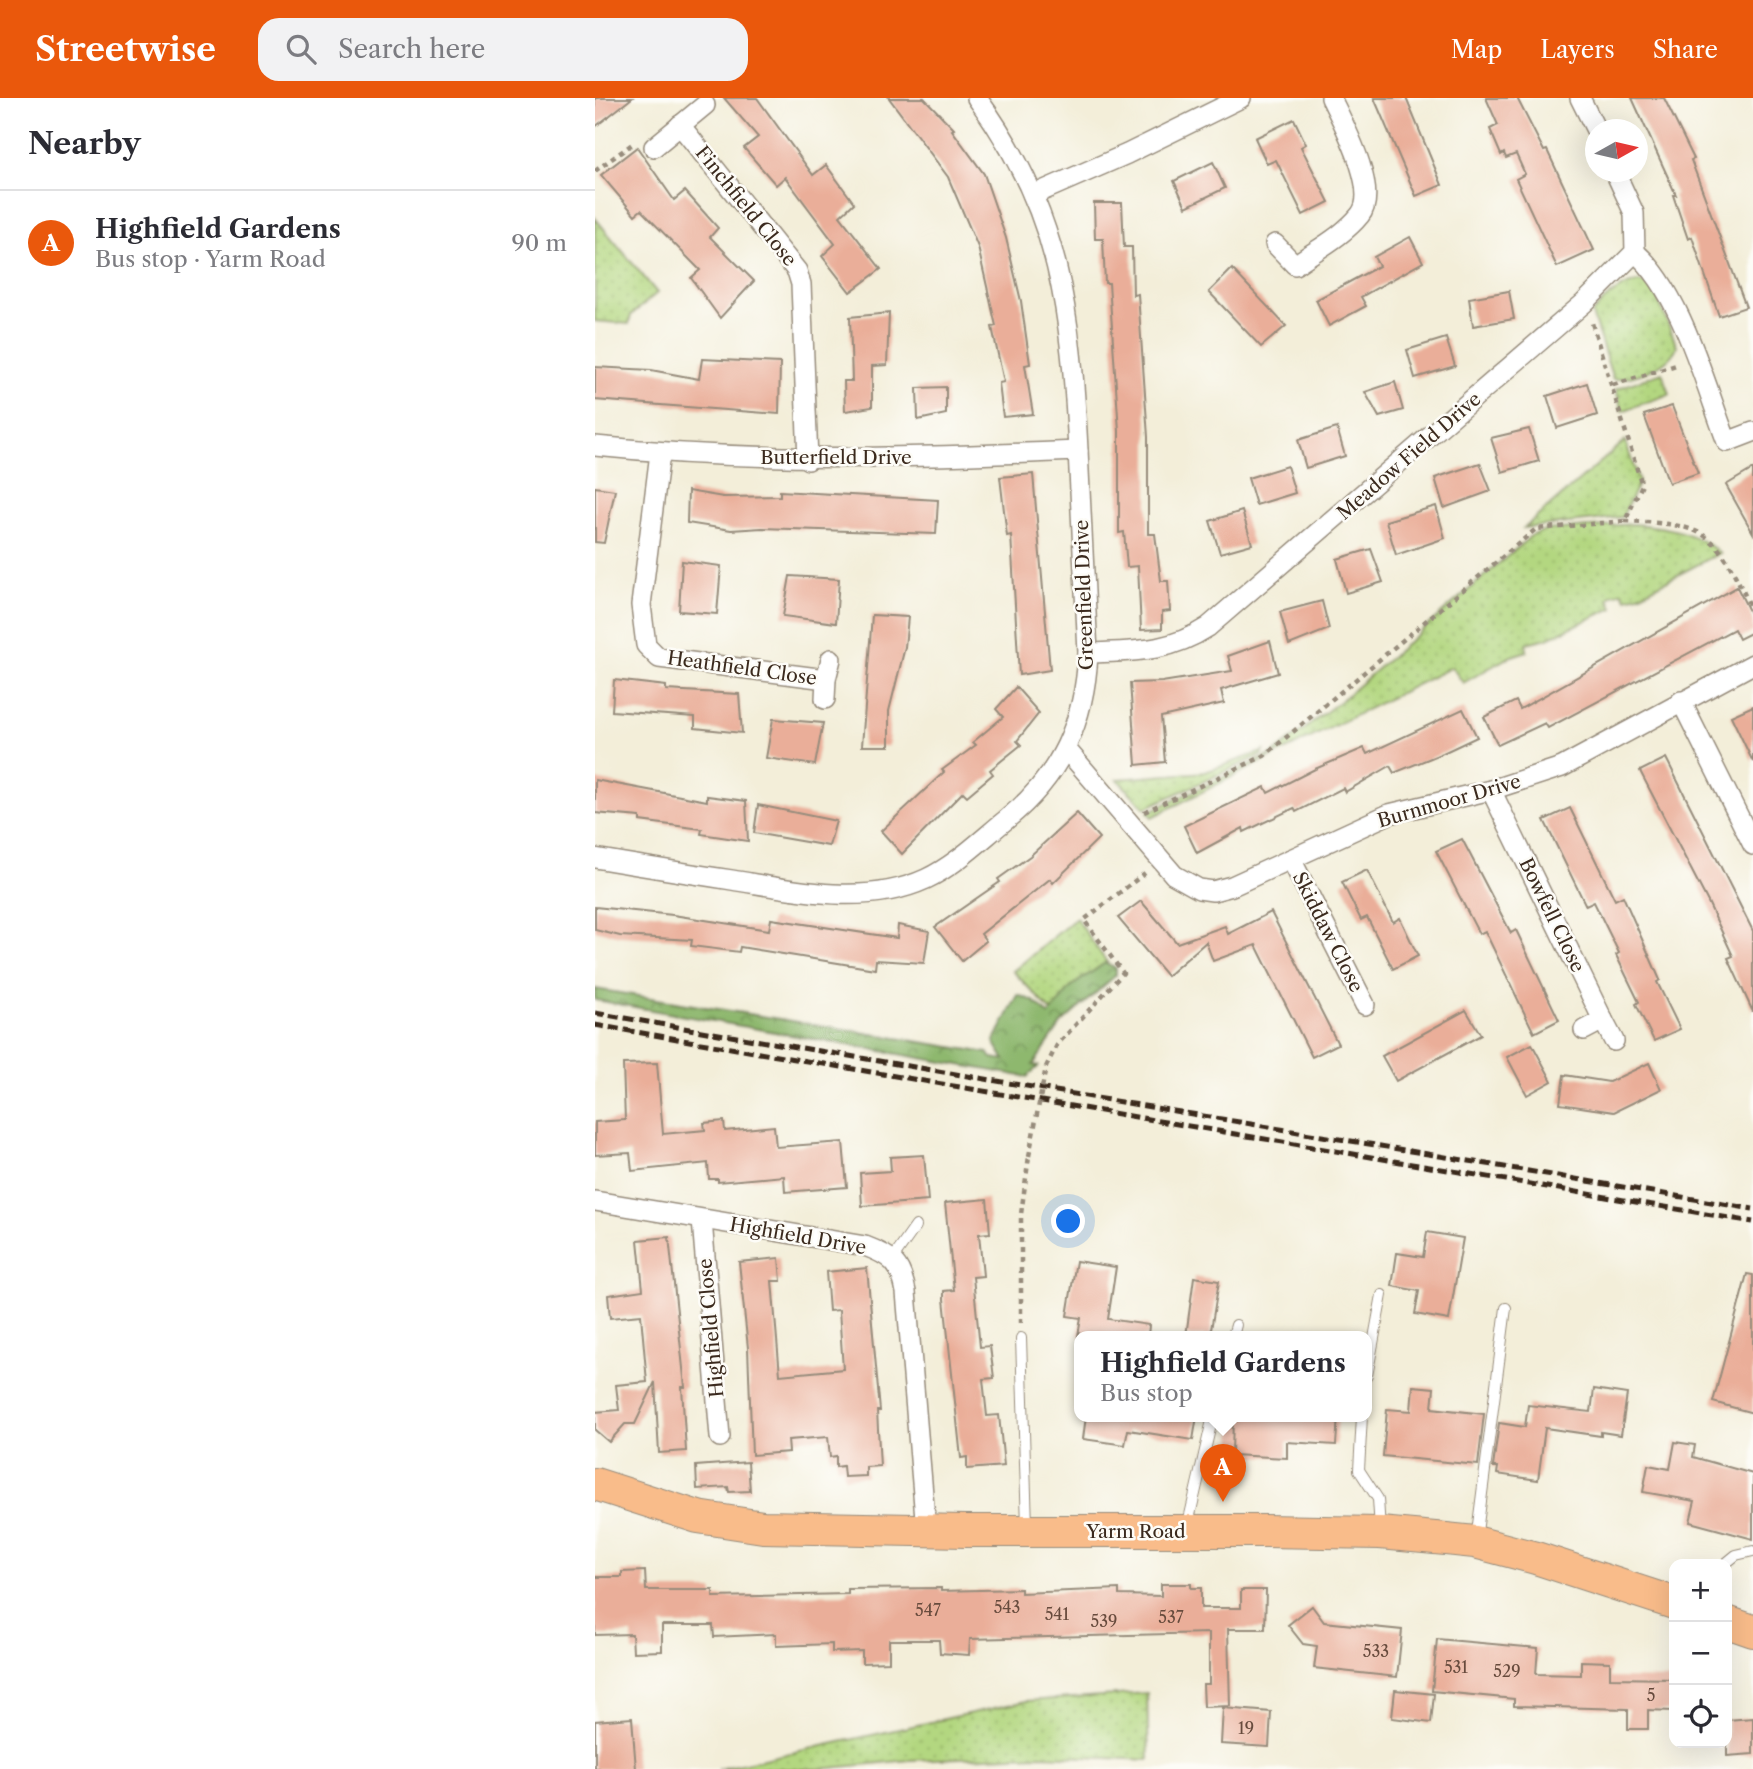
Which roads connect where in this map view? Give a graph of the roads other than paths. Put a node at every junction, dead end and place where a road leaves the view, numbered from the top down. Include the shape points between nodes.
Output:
1 (977, 98) edge
2 (1241, 98) edge
3 (1331, 98) edge
4 (1580, 98) edge
5 (705, 105) dead end
6 (1590, 119) edge
7 (680, 125) junction
8 (649, 141) road end
9 (1620, 182) edge
10 (1033, 195) junction
11 (1275, 244) dead end
12 (1635, 252) junction
13 (1753, 432) edge
14 (595, 446) edge
15 (1078, 450) junction
16 (660, 453) junction
17 (808, 460) junction
18 (1088, 653) junction
19 (831, 659) dead end
20 (1753, 664) edge
21 (1681, 701) junction
22 (1067, 750) junction
23 (1491, 790) junction
24 (1753, 845) edge
25 (595, 858) edge
26 (1291, 859) junction
27 (1365, 1005) dead end
28 (1603, 1020) junction
29 (1584, 1030) dead end
30 (1614, 1041) dead end
31 (595, 1200) edge
32 (702, 1220) junction
33 (916, 1226) dead end
34 (892, 1260) junction
35 (1382, 1295) dead end
36 (1506, 1308) dead end
37 (1236, 1325) dead end
38 (1234, 1331) edge
39 (1021, 1338) road end
40 (1372, 1349) edge
41 (1212, 1422) edge
42 (1362, 1422) edge
43 (720, 1437) dead end
44 (595, 1484) edge
45 (926, 1531) junction
46 (1027, 1531) junction
47 (1187, 1531) junction
48 (1380, 1533) junction
49 (1475, 1542) junction
50 (1753, 1551) edge
51 (1731, 1559) edge
52 (1669, 1601) edge
53 (1732, 1624) edge
54 (1753, 1631) edge

1 - 10 street, Greenfield Drive via 1007,142
2 - 10 street
3 - 11 street via 1363,175 1365,204 1361,214 1333,239 1295,265
4 - 6 street
5 - 7 street
7 - 8 street
7 - 17 street, Finchfield Close via 797,271
9 - 12 street via 1634,213
10 - 15 street, Greenfield Drive via 1062,278 1073,348
12 - 13 street via 1654,268 1668,292 1727,442
12 - 18 street, Meadow Field Drive via 1584,303 1208,627 1166,648
14 - 16 street, Butterfield Drive
15 - 17 street, Butterfield Drive
15 - 18 street, Greenfield Drive
16 - 17 street, Butterfield Drive
16 - 19 street, Heathfield Close via 641,605 646,645 659,658 825,689
18 - 22 street, Greenfield Drive via 1084,702
20 - 21 street, Burnmoor Drive
21 - 23 street, Burnmoor Drive via 1562,767
21 - 24 street
22 - 25 street, Greenfield Drive via 1036,792 985,837 927,879 901,887 848,895
22 - 26 street, Burnmoor Drive via 1188,885 1213,891
23 - 26 street, Burnmoor Drive via 1389,814
23 - 28 street, Bowfell Close
26 - 27 street, Skiddaw Close
28 - 29 street
28 - 30 street, Bowfell Close
31 - 32 street, Highfield Drive
32 - 34 street, Highfield Drive via 865,1246
32 - 43 street, Highfield Close
33 - 34 lane
34 - 45 street, Highfield Drive via 903,1273 906,1292
35 - 40 lane
36 - 49 lane
37 - 38 lane
39 - 46 lane
41 - 47 lane
42 - 48 lane via 1359,1471 1378,1499
44 - 45 main road, Yarm Road via 656,1506 732,1523
45 - 46 main road, Yarm Road
46 - 47 main road, Yarm Road
47 - 48 main road, Yarm Road
48 - 49 main road, Yarm Road
49 - 52 main road, Yarm Road
50 - 51 lane
53 - 54 main road

